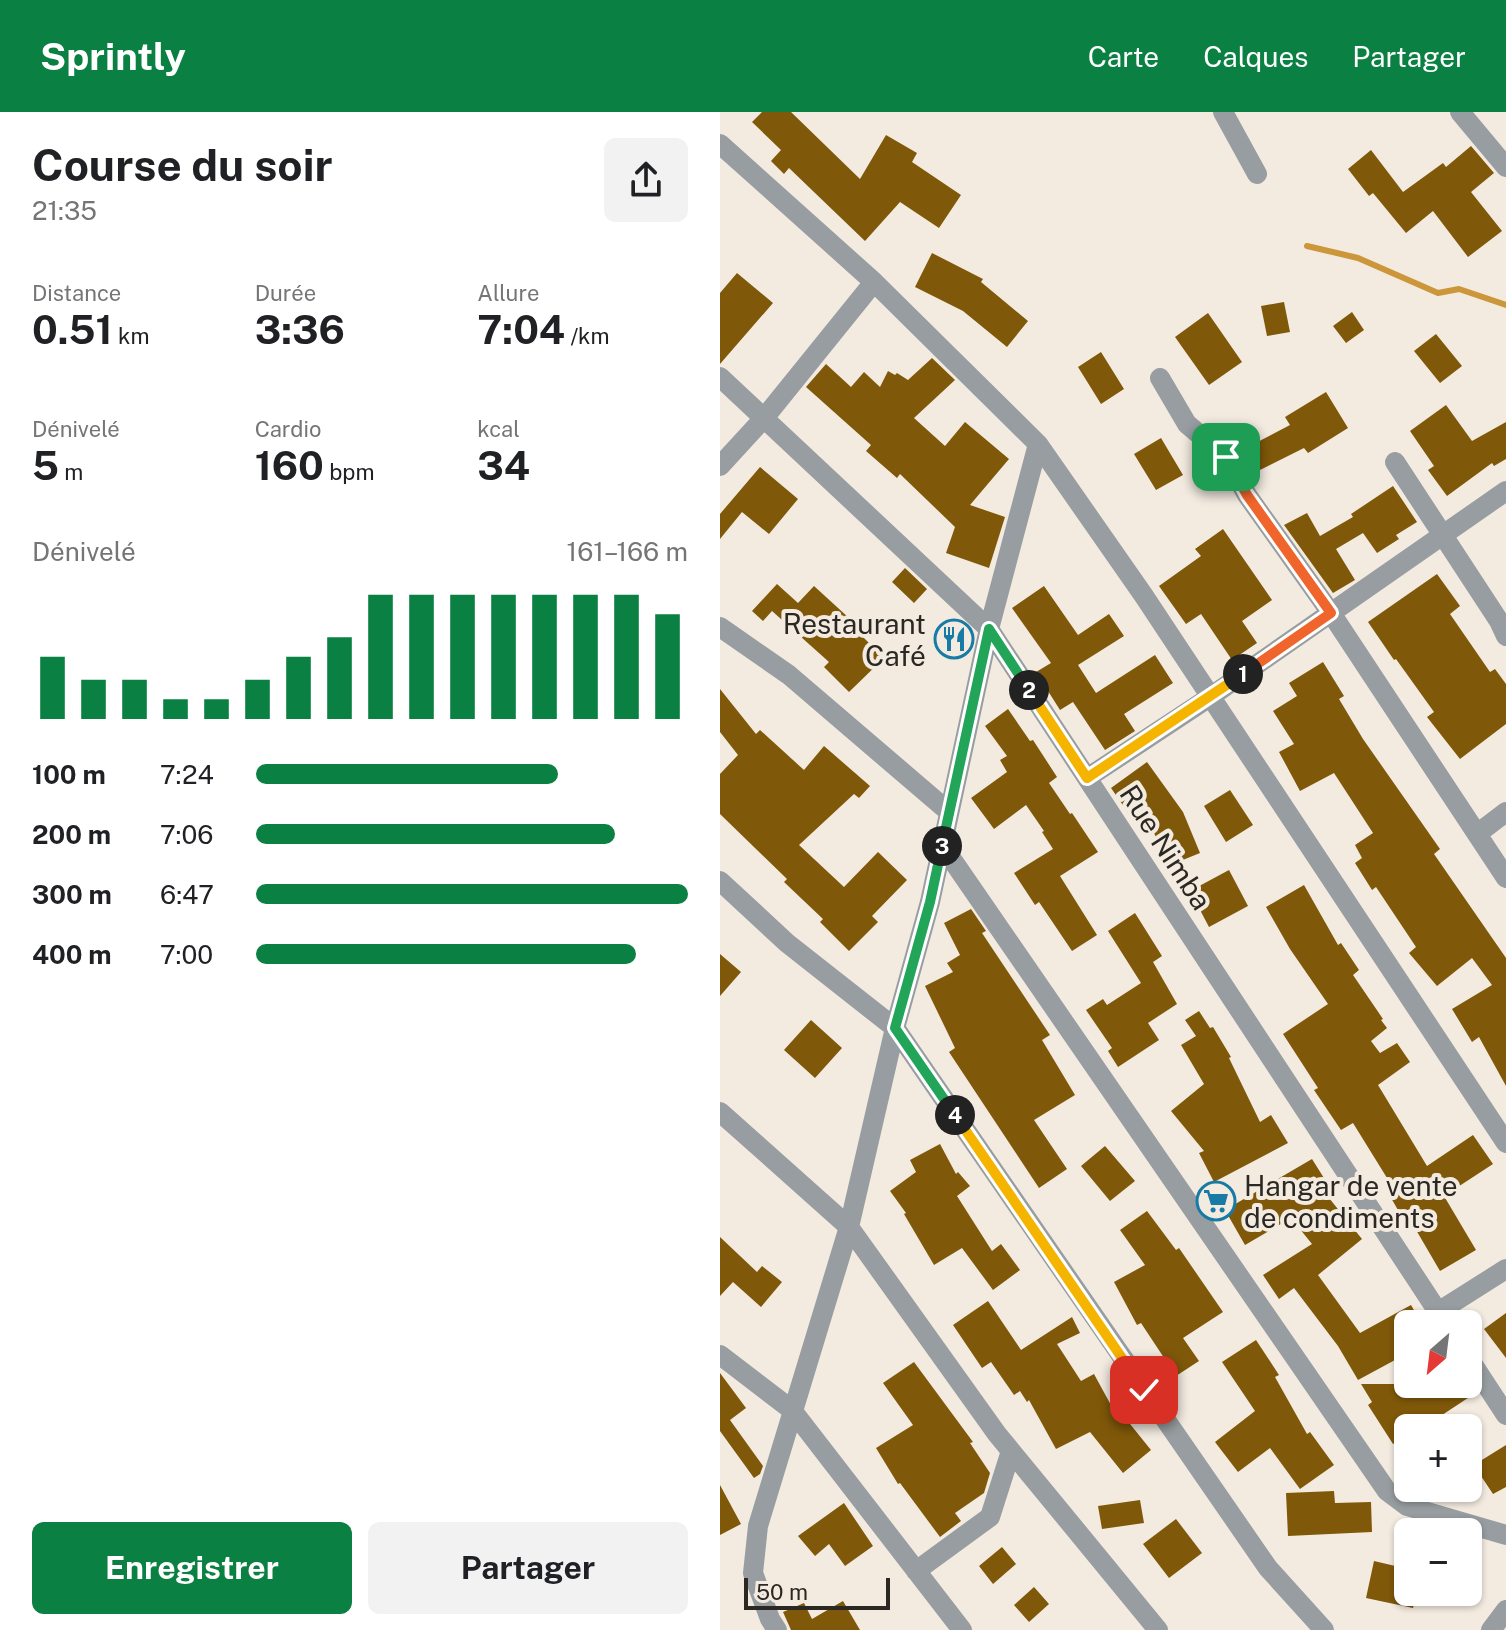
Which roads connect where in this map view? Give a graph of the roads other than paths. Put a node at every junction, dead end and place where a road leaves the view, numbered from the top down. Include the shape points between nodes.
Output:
1 (1223, 112) edge
2 (1460, 112) edge
3 (720, 144) edge
4 (1506, 167) edge
5 (1257, 174) dead end
6 (874, 282) junction
7 (720, 377) edge
8 (1160, 378) dead end
9 (765, 417) junction
10 (1038, 444) junction
11 (1395, 462) dead end
12 (720, 466) edge
13 (1506, 491) edge
14 (1444, 534) junction
15 (1331, 613) junction
16 (720, 627) edge
17 (989, 629) junction
18 (1506, 636) edge
19 (1210, 697) junction
20 (1087, 778) junction
21 (949, 812) junction
22 (1506, 812) edge
23 (1477, 834) junction
24 (942, 845) junction
25 (1506, 878) edge
26 (720, 881) edge
27 (895, 1028) junction
28 (720, 1112) edge
29 (1506, 1143) edge
30 (849, 1227) junction
31 (1506, 1269) edge
32 (1437, 1310) edge
33 (1452, 1310) edge
34 (720, 1355) edge
35 (1482, 1378) edge
36 (792, 1410) junction
37 (1506, 1415) edge
38 (1011, 1451) junction
39 (1506, 1535) edge
40 (916, 1571) junction
41 (777, 1630) edge
42 (962, 1630) edge
43 (1158, 1630) edge
44 (1324, 1630) edge

1 - 5 street
2 - 4 street
3 - 6 street
6 - 9 street
6 - 10 street
7 - 9 street, Rue Nimba
8 - 15 street via 1187,424 1226,457
9 - 12 street
9 - 17 street, Rue Nimba
10 - 17 street
10 - 19 street
11 - 14 street
13 - 14 street
14 - 15 street
14 - 18 street
15 - 19 street
15 - 23 street
16 - 21 street via 789,675
17 - 20 street, Rue Nimba
17 - 21 street
19 - 20 street
19 - 29 street
20 - 32 street, Rue Nimba
21 - 24 street
22 - 23 street
23 - 25 street
24 - 27 street
24 - 39 street via 1387,1491 1407,1506
26 - 27 street via 787,943
27 - 30 street
27 - 44 street via 1268,1568
28 - 30 street
30 - 36 street
30 - 38 street
31 - 33 street
34 - 36 street
35 - 37 street
36 - 40 street
36 - 41 street via 758,1526 753,1573
38 - 40 street via 990,1517
38 - 43 street
40 - 42 street

